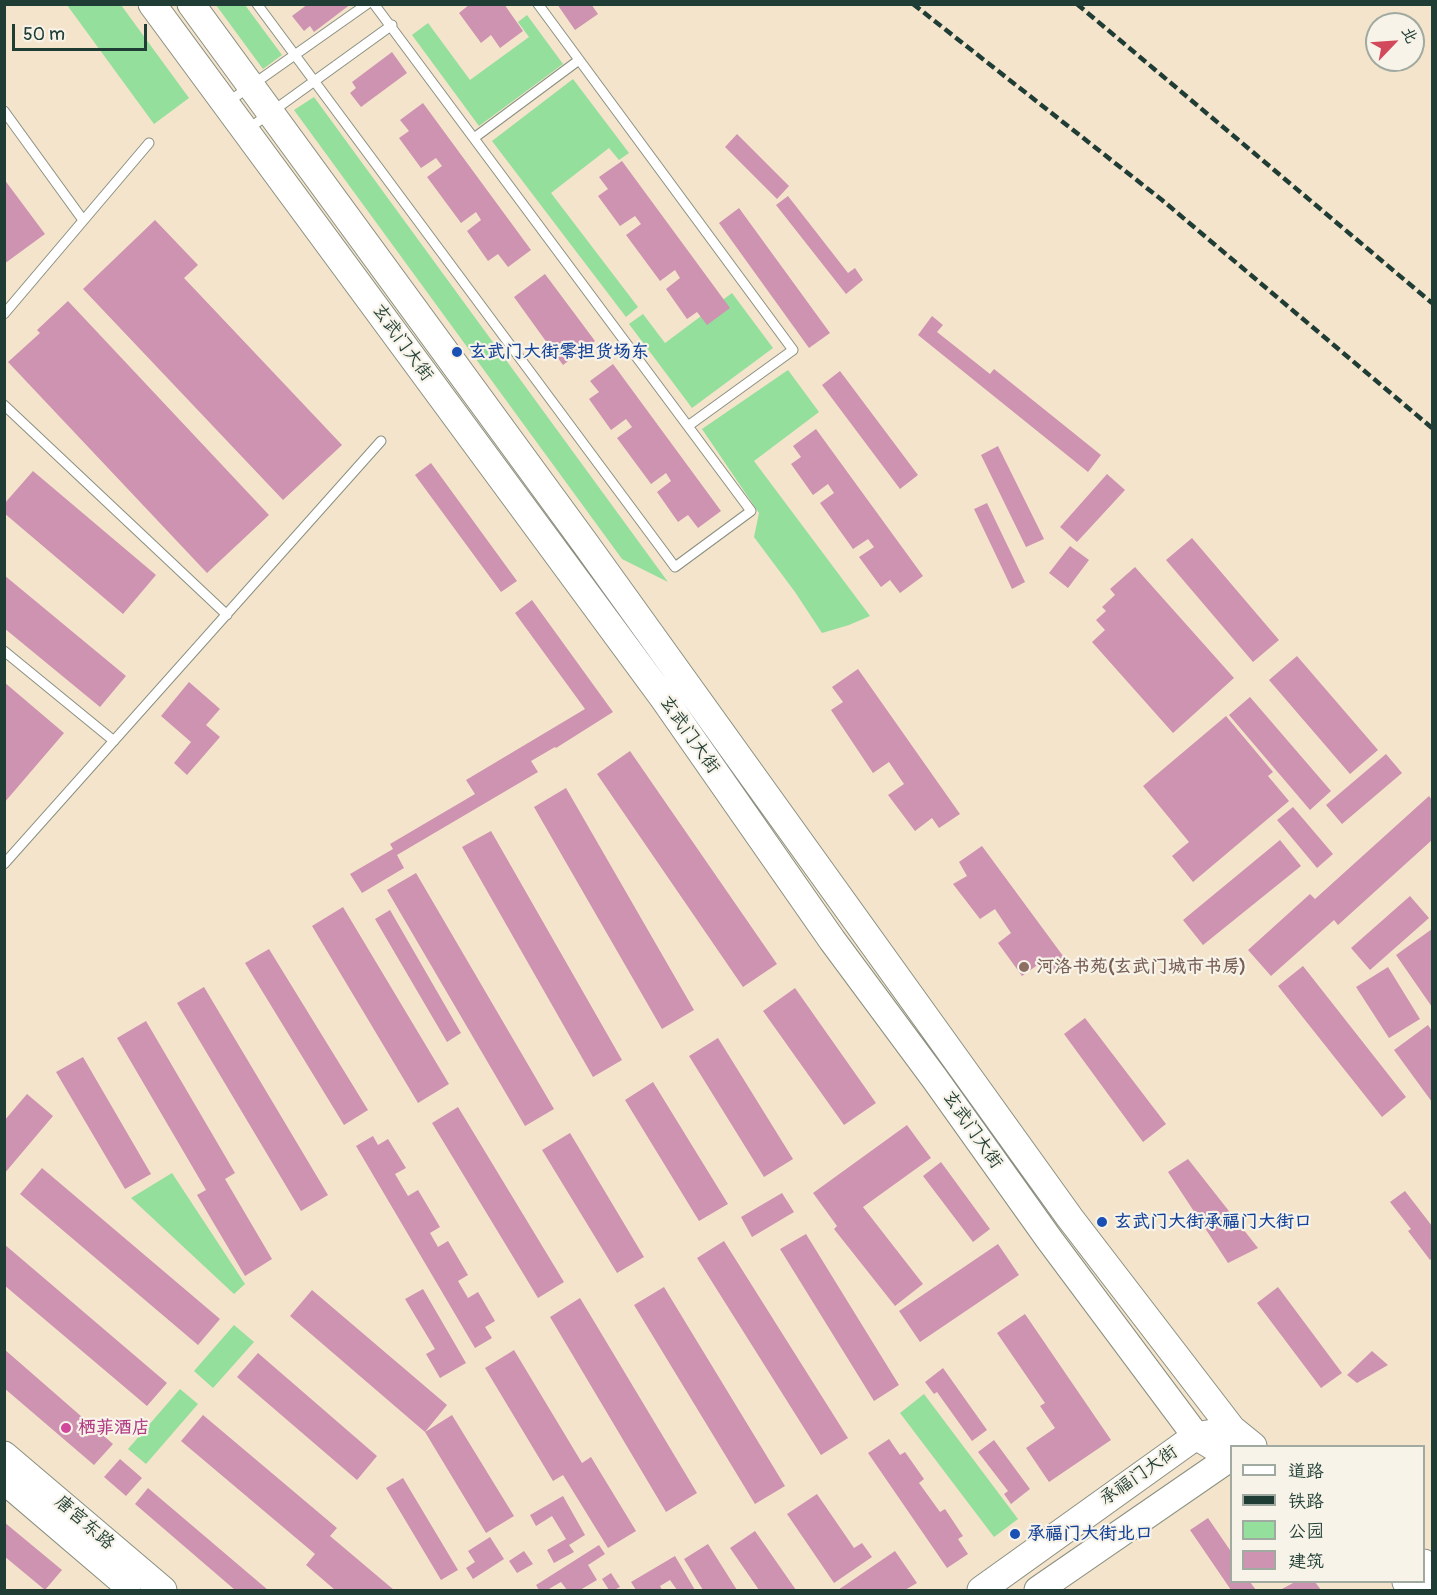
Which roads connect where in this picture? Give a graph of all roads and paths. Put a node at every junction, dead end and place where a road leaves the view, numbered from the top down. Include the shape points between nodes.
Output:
1 (152, 4) edge
2 (191, 4) edge
3 (257, 4) edge
4 (367, 4) edge
5 (374, 4) edge
6 (538, 4) edge
7 (391, 25) junction
8 (295, 56) junction
9 (579, 60) junction
10 (314, 81) junction
11 (252, 87) junction
12 (226, 104) junction
13 (4, 111) edge
14 (270, 112) junction
15 (246, 131) junction
16 (474, 138) junction
17 (149, 143) dead end
18 (84, 220) junction
19 (4, 314) edge
20 (4, 405) edge
21 (688, 426) junction
22 (381, 441) dead end
23 (227, 615) junction
24 (4, 651) edge
25 (114, 741) junction
26 (4, 864) edge
27 (1196, 1436) junction
28 (1232, 1441) edge
29 (1249, 1445) edge
30 (4, 1455) edge
31 (1230, 1456) edge
32 (1230, 1458) edge
33 (4, 1480) edge
34 (134, 1590) edge
35 (163, 1590) edge
36 (981, 1590) edge
37 (1038, 1590) edge

1 - 12 main road, 玄武门大街
2 - 11 main road, 玄武门大街
3 - 8 lane
4 - 8 lane
5 - 7 lane
6 - 9 lane
7 - 10 lane
7 - 16 lane
8 - 10 lane
8 - 11 lane
9 - 16 lane
9 - 21 lane via 793,350
10 - 14 lane
10 - 21 lane via 675,567 750,511
11 - 12 lane
11 - 14 main road, 玄武门大街
12 - 15 main road, 玄武门大街
13 - 18 lane
14 - 15 lane
14 - 28 main road, 玄武门大街
15 - 27 main road, 玄武门大街 via 664,699 832,940
16 - 21 lane
17 - 18 lane
18 - 19 lane
20 - 23 lane
22 - 23 lane
23 - 25 lane
24 - 25 lane
25 - 26 lane
27 - 28 main road, 承福门大街
27 - 31 main road, 玄武门大街
27 - 36 main road, 承福门大街
28 - 29 main road, 玄武门大街
30 - 35 main road, 唐宫东路
32 - 37 main road, 承福门大街
33 - 34 main road, 唐宫东路

